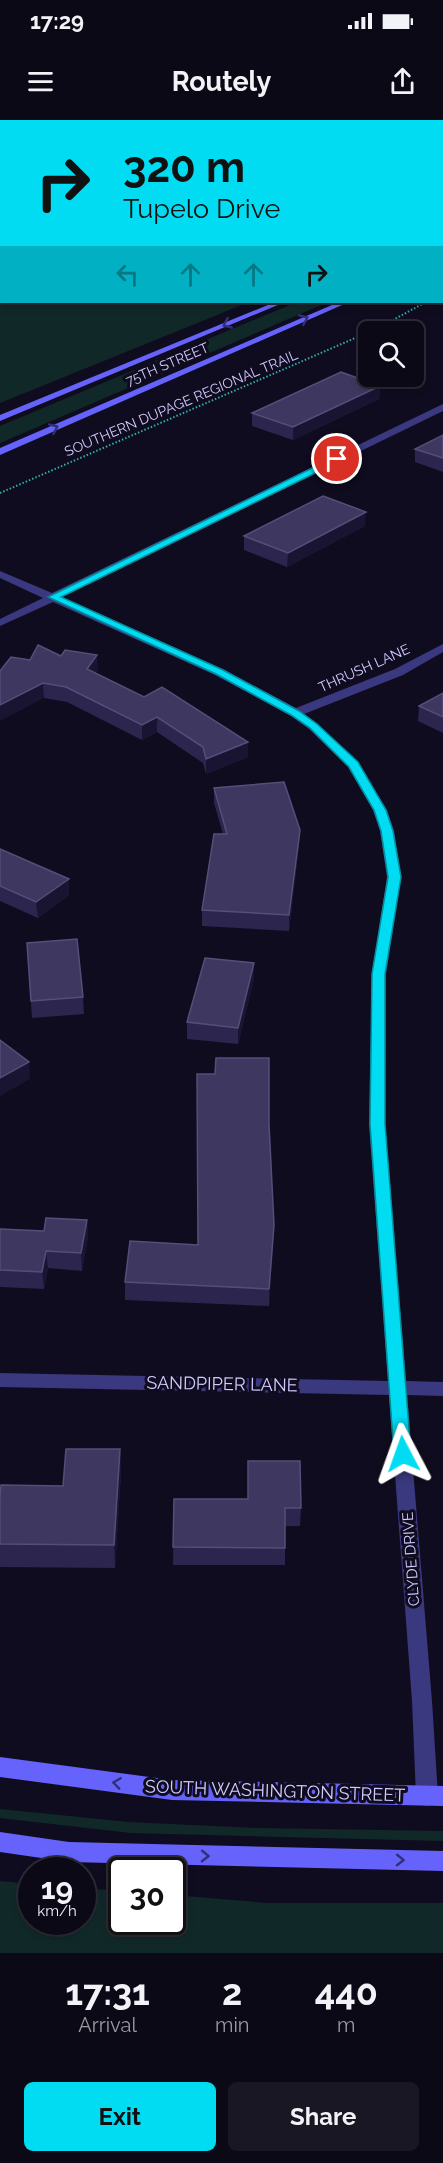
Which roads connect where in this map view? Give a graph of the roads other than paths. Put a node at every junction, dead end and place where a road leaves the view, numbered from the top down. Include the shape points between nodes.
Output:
1 (279, 303) edge
2 (343, 303) edge
3 (443, 407) edge
4 (0, 418) edge
5 (0, 452) edge
6 (0, 574) edge
7 (53, 597) junction
8 (0, 624) edge
9 (443, 647) edge
10 (295, 713) junction
11 (0, 1380) edge
12 (398, 1389) junction
13 (443, 1389) edge
14 (0, 1767) edge
15 (435, 1796) edge
16 (0, 1842) edge
17 (443, 1862) edge

1 -> 4 main road, 75TH STREET
5 -> 2 main road, 75TH STREET
3 - 7 street
6 - 7 street, CLYDE DRIVE
7 - 8 street
7 - 10 street, CLYDE DRIVE via 219,672
9 - 10 street, THRUSH LANE via 399,672
10 - 12 street, CLYDE DRIVE via 354,765 380,810 392,858 394,877 378,974 377,1124
11 - 12 street, SANDPIPER LANE
12 - 13 street, SANDPIPER LANE
12 - 15 street, CLYDE DRIVE
15 -> 14 main road, SOUTH WASHINGTON STREET via 172,1790
16 -> 17 main road via 69,1852

